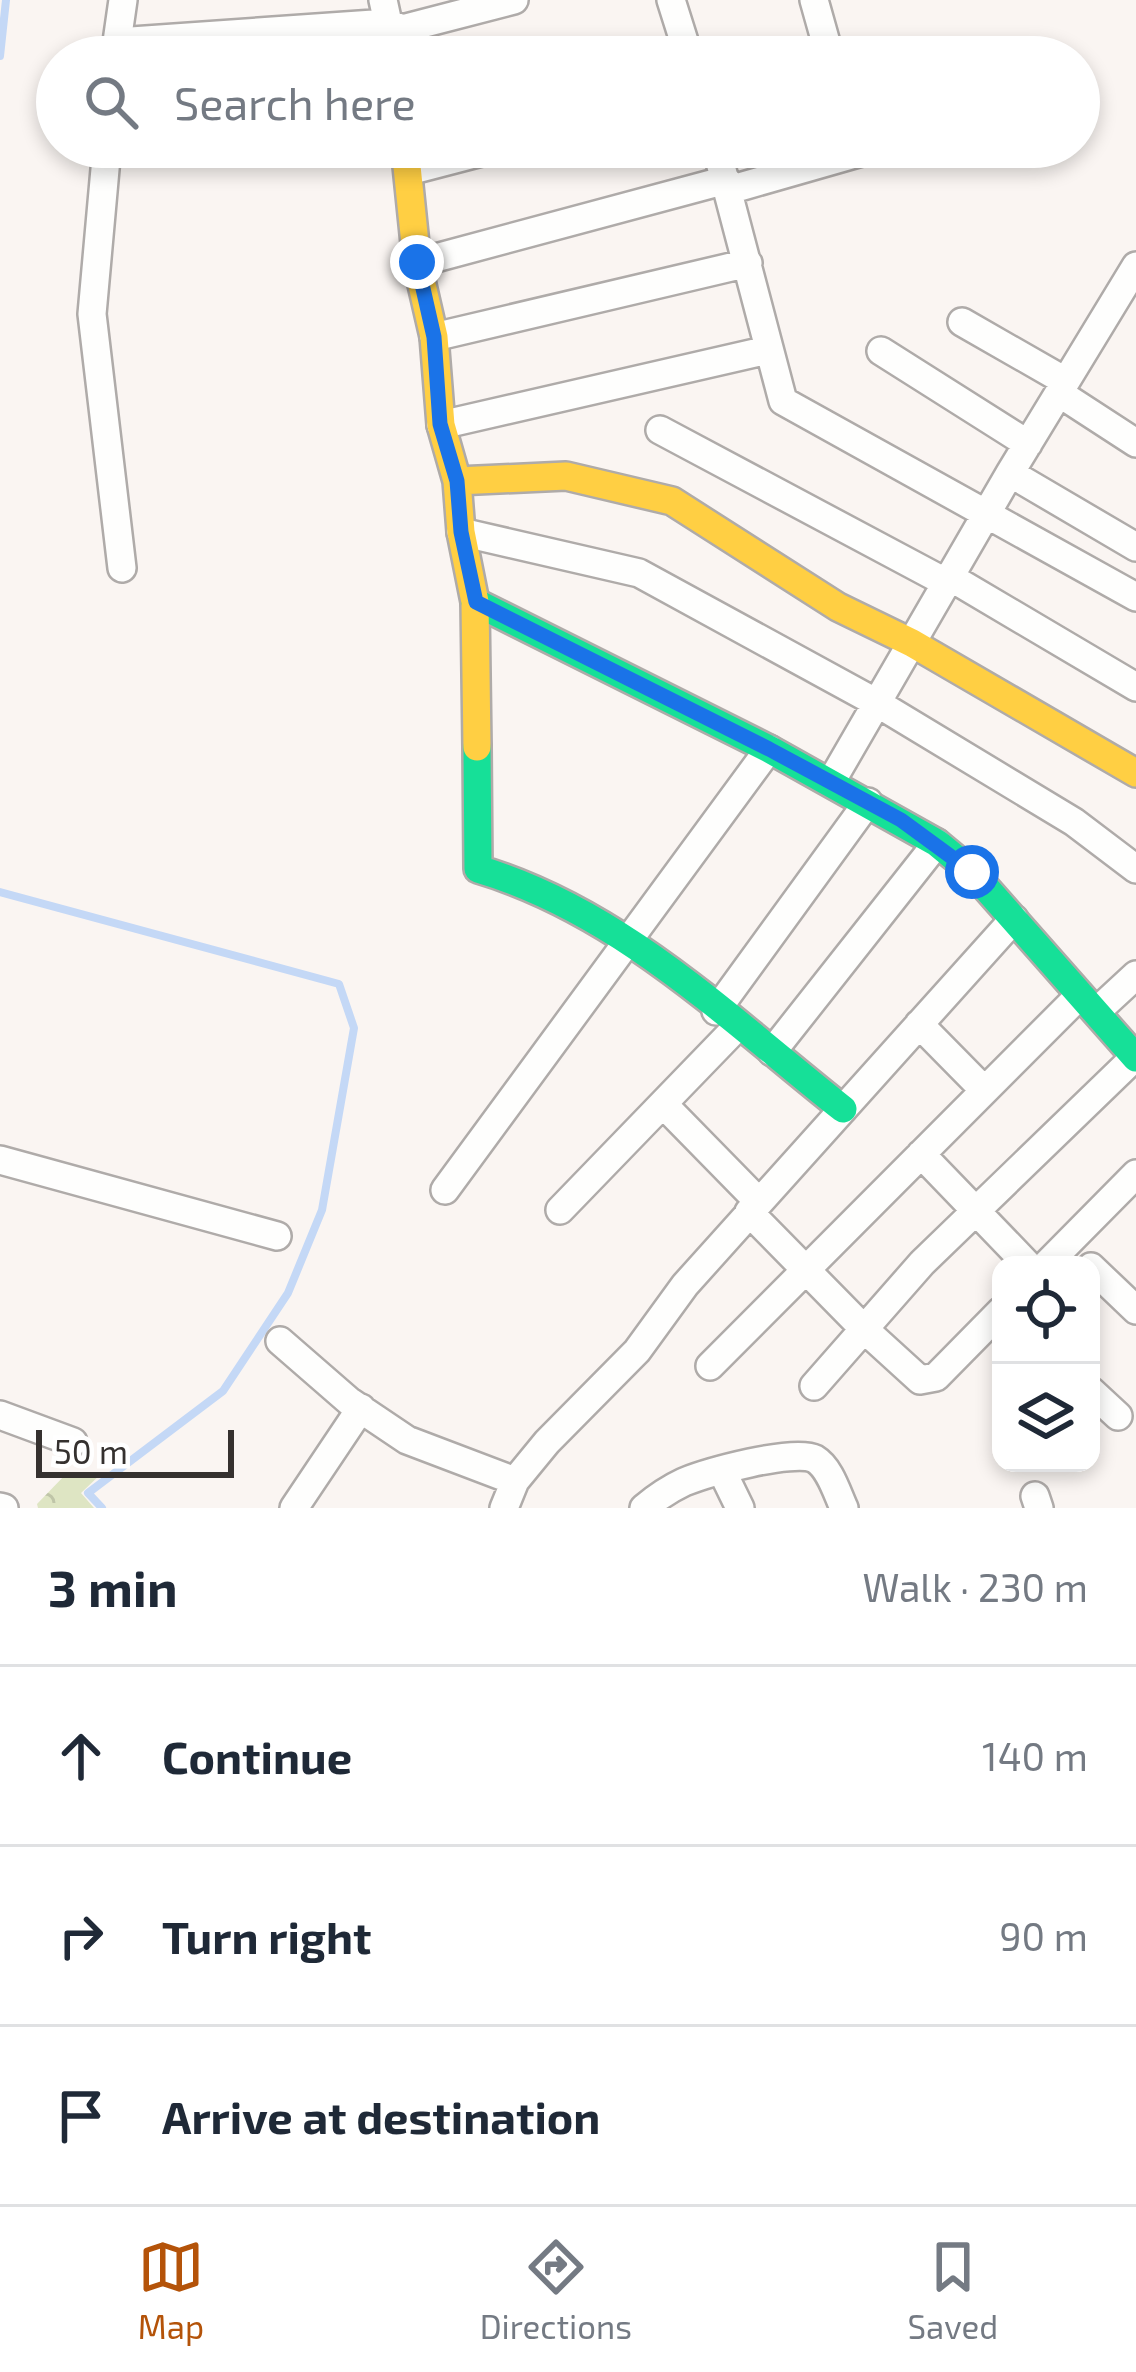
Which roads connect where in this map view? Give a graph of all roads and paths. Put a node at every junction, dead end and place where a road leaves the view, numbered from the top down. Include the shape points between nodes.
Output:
1 (123, 0) edge
2 (514, 0) edge
3 (671, 0) edge
4 (814, 0) edge
5 (386, 11) edge
6 (118, 36) edge
7 (208, 36) edge
8 (682, 36) edge
9 (824, 36) edge
10 (105, 168) edge
11 (408, 168) edge
12 (723, 168) edge
13 (796, 168) edge
14 (728, 185) junction
15 (417, 262) junction
16 (748, 263) junction
17 (1136, 266) edge
18 (962, 322) dead end
19 (434, 337) junction
20 (768, 350) junction
21 (881, 350) dead end
22 (1062, 387) junction
23 (440, 424) junction
24 (660, 430) dead end
25 (1136, 443) edge
26 (1028, 444) junction
27 (1010, 472) junction
28 (457, 481) junction
29 (987, 513) junction
30 (461, 532) junction
31 (1136, 547) edge
32 (122, 568) dead end
33 (948, 580) junction
34 (1136, 597) edge
35 (476, 602) junction
36 (912, 643) junction
37 (1136, 687) edge
38 (877, 704) junction
39 (769, 749) junction
40 (1136, 773) edge
41 (831, 782) junction
42 (868, 802) junction
43 (937, 843) junction
44 (1136, 869) edge
45 (1014, 919) junction
46 (627, 942) junction
47 (1136, 976) edge
48 (1088, 1003) junction
49 (726, 1019) junction
50 (919, 1024) junction
51 (772, 1052) junction
52 (1136, 1057) edge
53 (984, 1090) junction
54 (663, 1104) junction
55 (843, 1109) junction
56 (921, 1154) junction
57 (0, 1160) edge
58 (1135, 1177) edge
59 (445, 1190) dead end
60 (754, 1207) junction
61 (560, 1210) dead end
62 (976, 1211) junction
63 (277, 1237) dead end
64 (1067, 1244) junction
65 (1019, 1256) edge
66 (1055, 1256) edge
67 (1080, 1256) edge
68 (808, 1268) junction
69 (1100, 1276) edge
70 (1136, 1310) edge
71 (992, 1320) edge
72 (864, 1329) junction
73 (280, 1341) dead end
74 (710, 1366) dead end
75 (814, 1386) dead end
76 (1100, 1399) edge
77 (361, 1408) junction
78 (0, 1415) edge
79 (1118, 1416) dead end
80 (73, 1442) dead end
81 (722, 1471) junction
82 (515, 1481) junction
83 (294, 1508) edge
84 (504, 1508) edge
85 (644, 1508) edge
86 (740, 1508) edge
87 (844, 1508) edge

1 - 6 street
2 - 5 street via 402,29
3 - 8 street
4 - 9 street
5 - 7 street
10 - 32 street via 92,314
11 - 15 street
12 - 14 street
13 - 14 street
14 - 15 street
14 - 16 street
15 - 19 street
16 - 19 street
16 - 20 street
17 - 22 street
18 - 22 street
19 - 23 street
20 - 23 street
20 - 29 street via 783,401
21 - 26 street
22 - 25 street
22 - 26 street
23 - 28 street
24 - 33 street
26 - 27 street
27 - 29 street
27 - 31 street
28 - 30 street
28 - 36 street via 566,476 672,501 838,607
29 - 33 street
29 - 34 street
30 - 35 street
30 - 38 street via 640,573
33 - 36 street
33 - 37 street
35 - 39 street
35 - 46 street via 478,869 554,895
36 - 38 street
36 - 40 street
38 - 41 street
38 - 44 street via 1074,822
39 - 41 street
39 - 46 street
41 - 42 street
42 - 43 street
42 - 49 street
43 - 45 street
43 - 51 street
45 - 48 street
45 - 50 street
46 - 49 street
46 - 59 street
47 - 48 street
48 - 52 street
48 - 53 street
49 - 51 street
49 - 54 street
50 - 53 street
50 - 55 street
51 - 55 street
52 - 62 street
53 - 56 street
54 - 60 street
54 - 61 street
55 - 60 street
56 - 62 street
56 - 68 street
57 - 63 street
58 - 64 street
60 - 68 street
60 - 82 street
62 - 65 street
62 - 72 street
64 - 66 street
64 - 67 street
68 - 72 street
68 - 74 street
69 - 70 street
71 - 72 street via 928,1381
72 - 75 street
73 - 77 street
76 - 79 street
77 - 82 street via 406,1440
77 - 83 street
78 - 80 street
81 - 85 street via 685,1481
81 - 86 street
81 - 87 street via 814,1459
82 - 84 street

